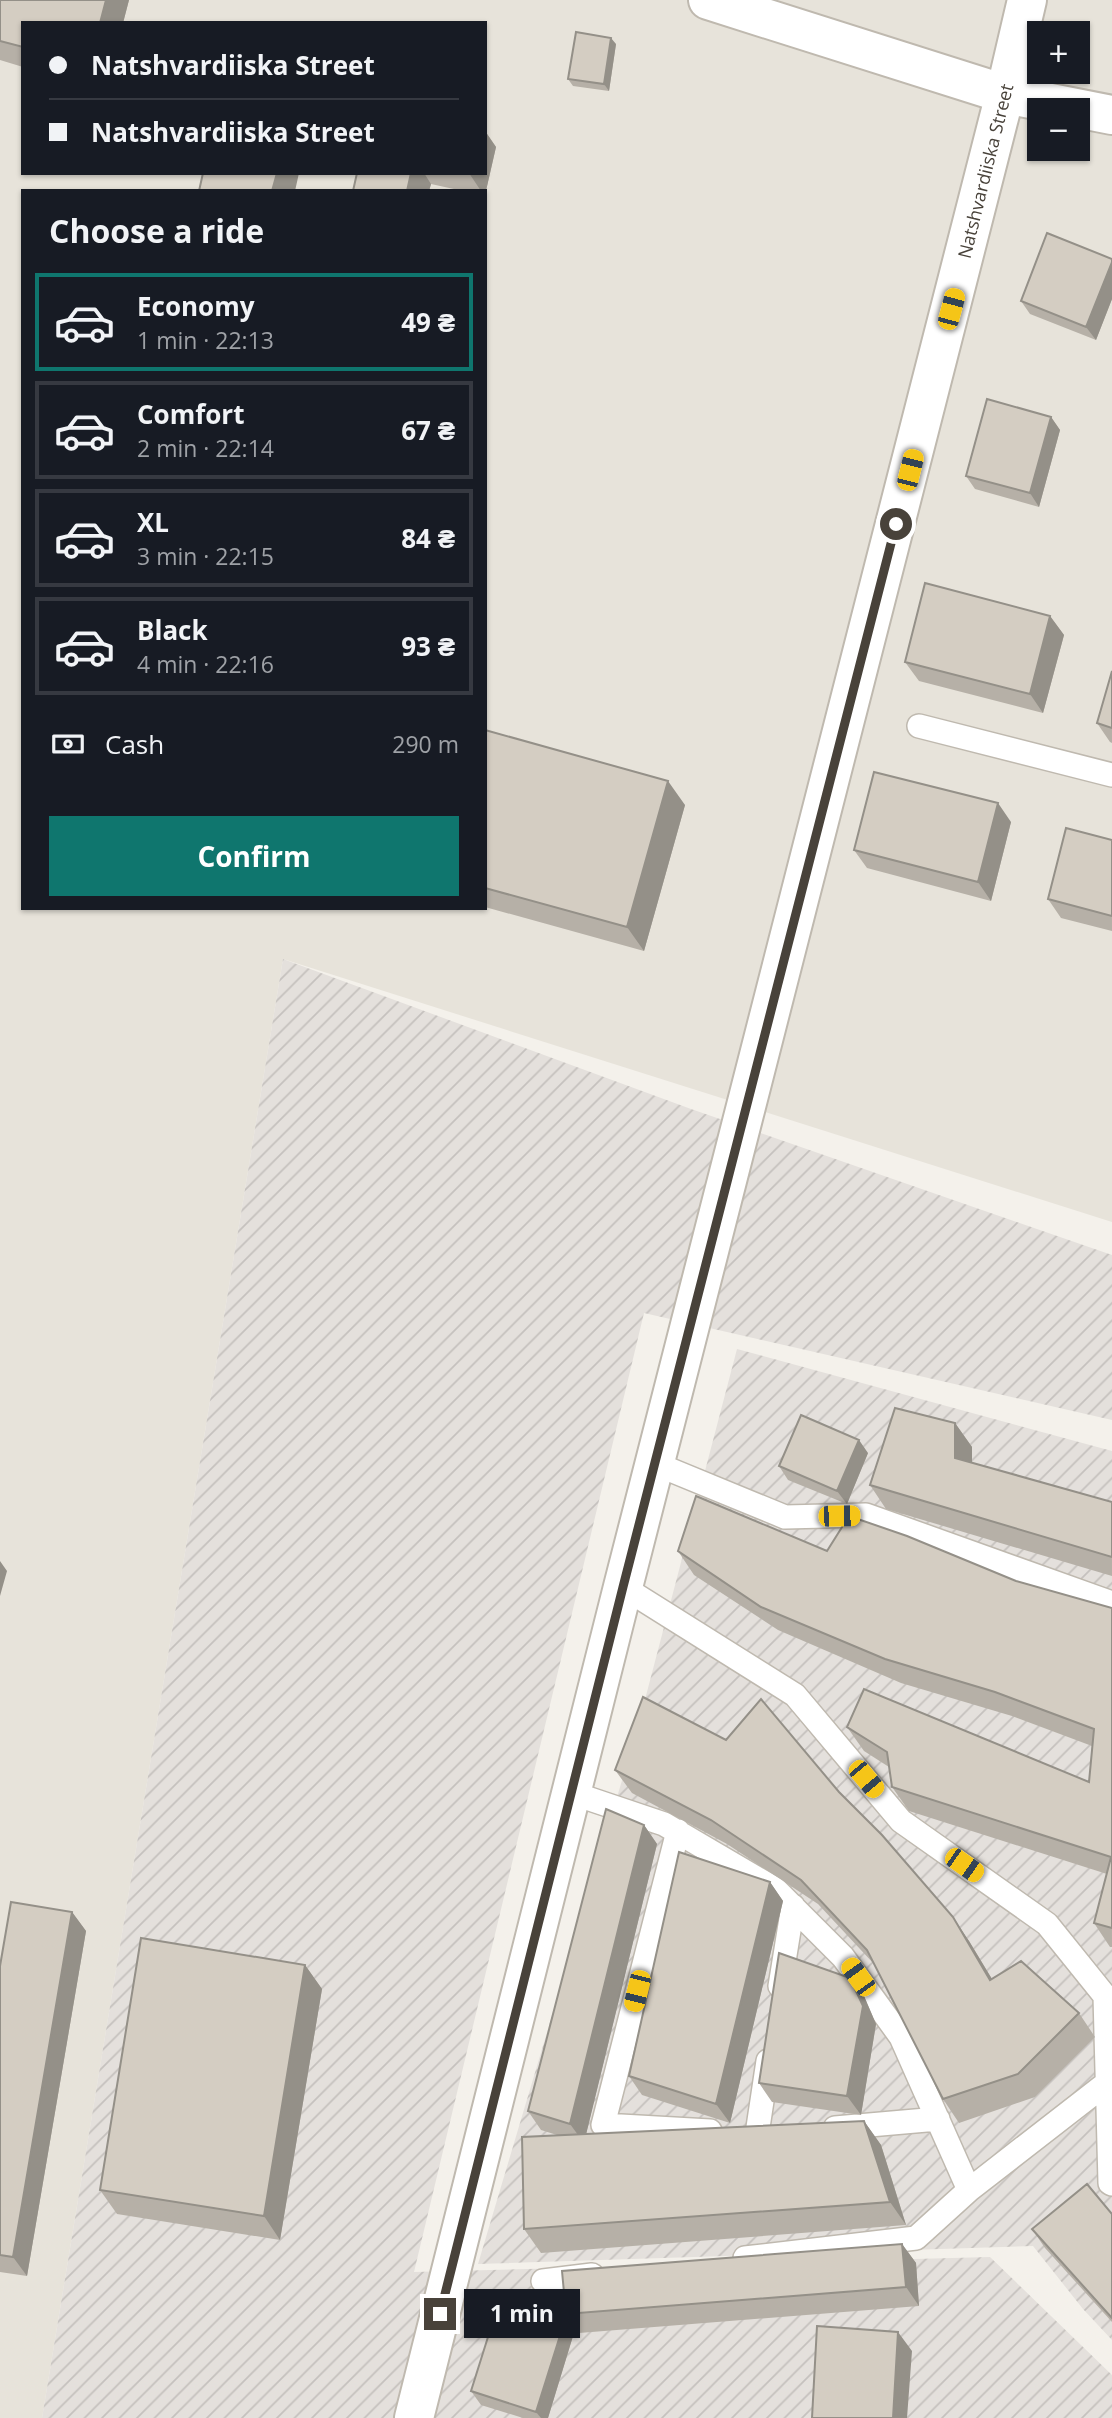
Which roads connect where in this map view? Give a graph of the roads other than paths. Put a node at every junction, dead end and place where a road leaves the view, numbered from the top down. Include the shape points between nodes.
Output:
1 (708, 0) edge
2 (1027, 0) edge
3 (1005, 94) junction
4 (1112, 115) edge
5 (919, 726) dead end
6 (1112, 775) edge
7 (656, 1464) junction
8 (623, 1587) junction
9 (1112, 1603) edge
10 (572, 1793) junction
11 (678, 1831) junction
12 (793, 1906) junction
13 (1101, 1977) edge
14 (778, 2002) edge
15 (771, 2042) edge
16 (1110, 2083) edge
17 (938, 2119) junction
18 (813, 2130) edge
19 (785, 2132) edge
20 (757, 2134) junction
21 (1112, 2185) edge
22 (969, 2190) junction
23 (723, 2260) edge
24 (612, 2273) edge
25 (543, 2281) dead end
26 (414, 2418) edge

1 - 3 street
2 - 3 street, Natshvardiiska Street
3 - 4 street
3 - 7 street, Natshvardiiska Street
5 - 6 lane
7 - 8 street, Natshvardiiska Street
7 - 9 lane via 785,1517 866,1515
8 - 10 street, Natshvardiiska Street
8 - 13 lane via 796,1695 901,1821 1047,1924
10 - 11 lane
10 - 26 street, Natshvardiiska Street
11 - 12 lane via 775,1889
11 - 20 lane via 603,2125
12 - 14 lane
12 - 17 lane via 843,1956 901,2037
13 - 16 lane
15 - 20 lane
16 - 21 lane
16 - 22 lane
17 - 18 lane
17 - 22 lane
19 - 20 lane
22 - 23 lane via 916,2238
24 - 25 lane

